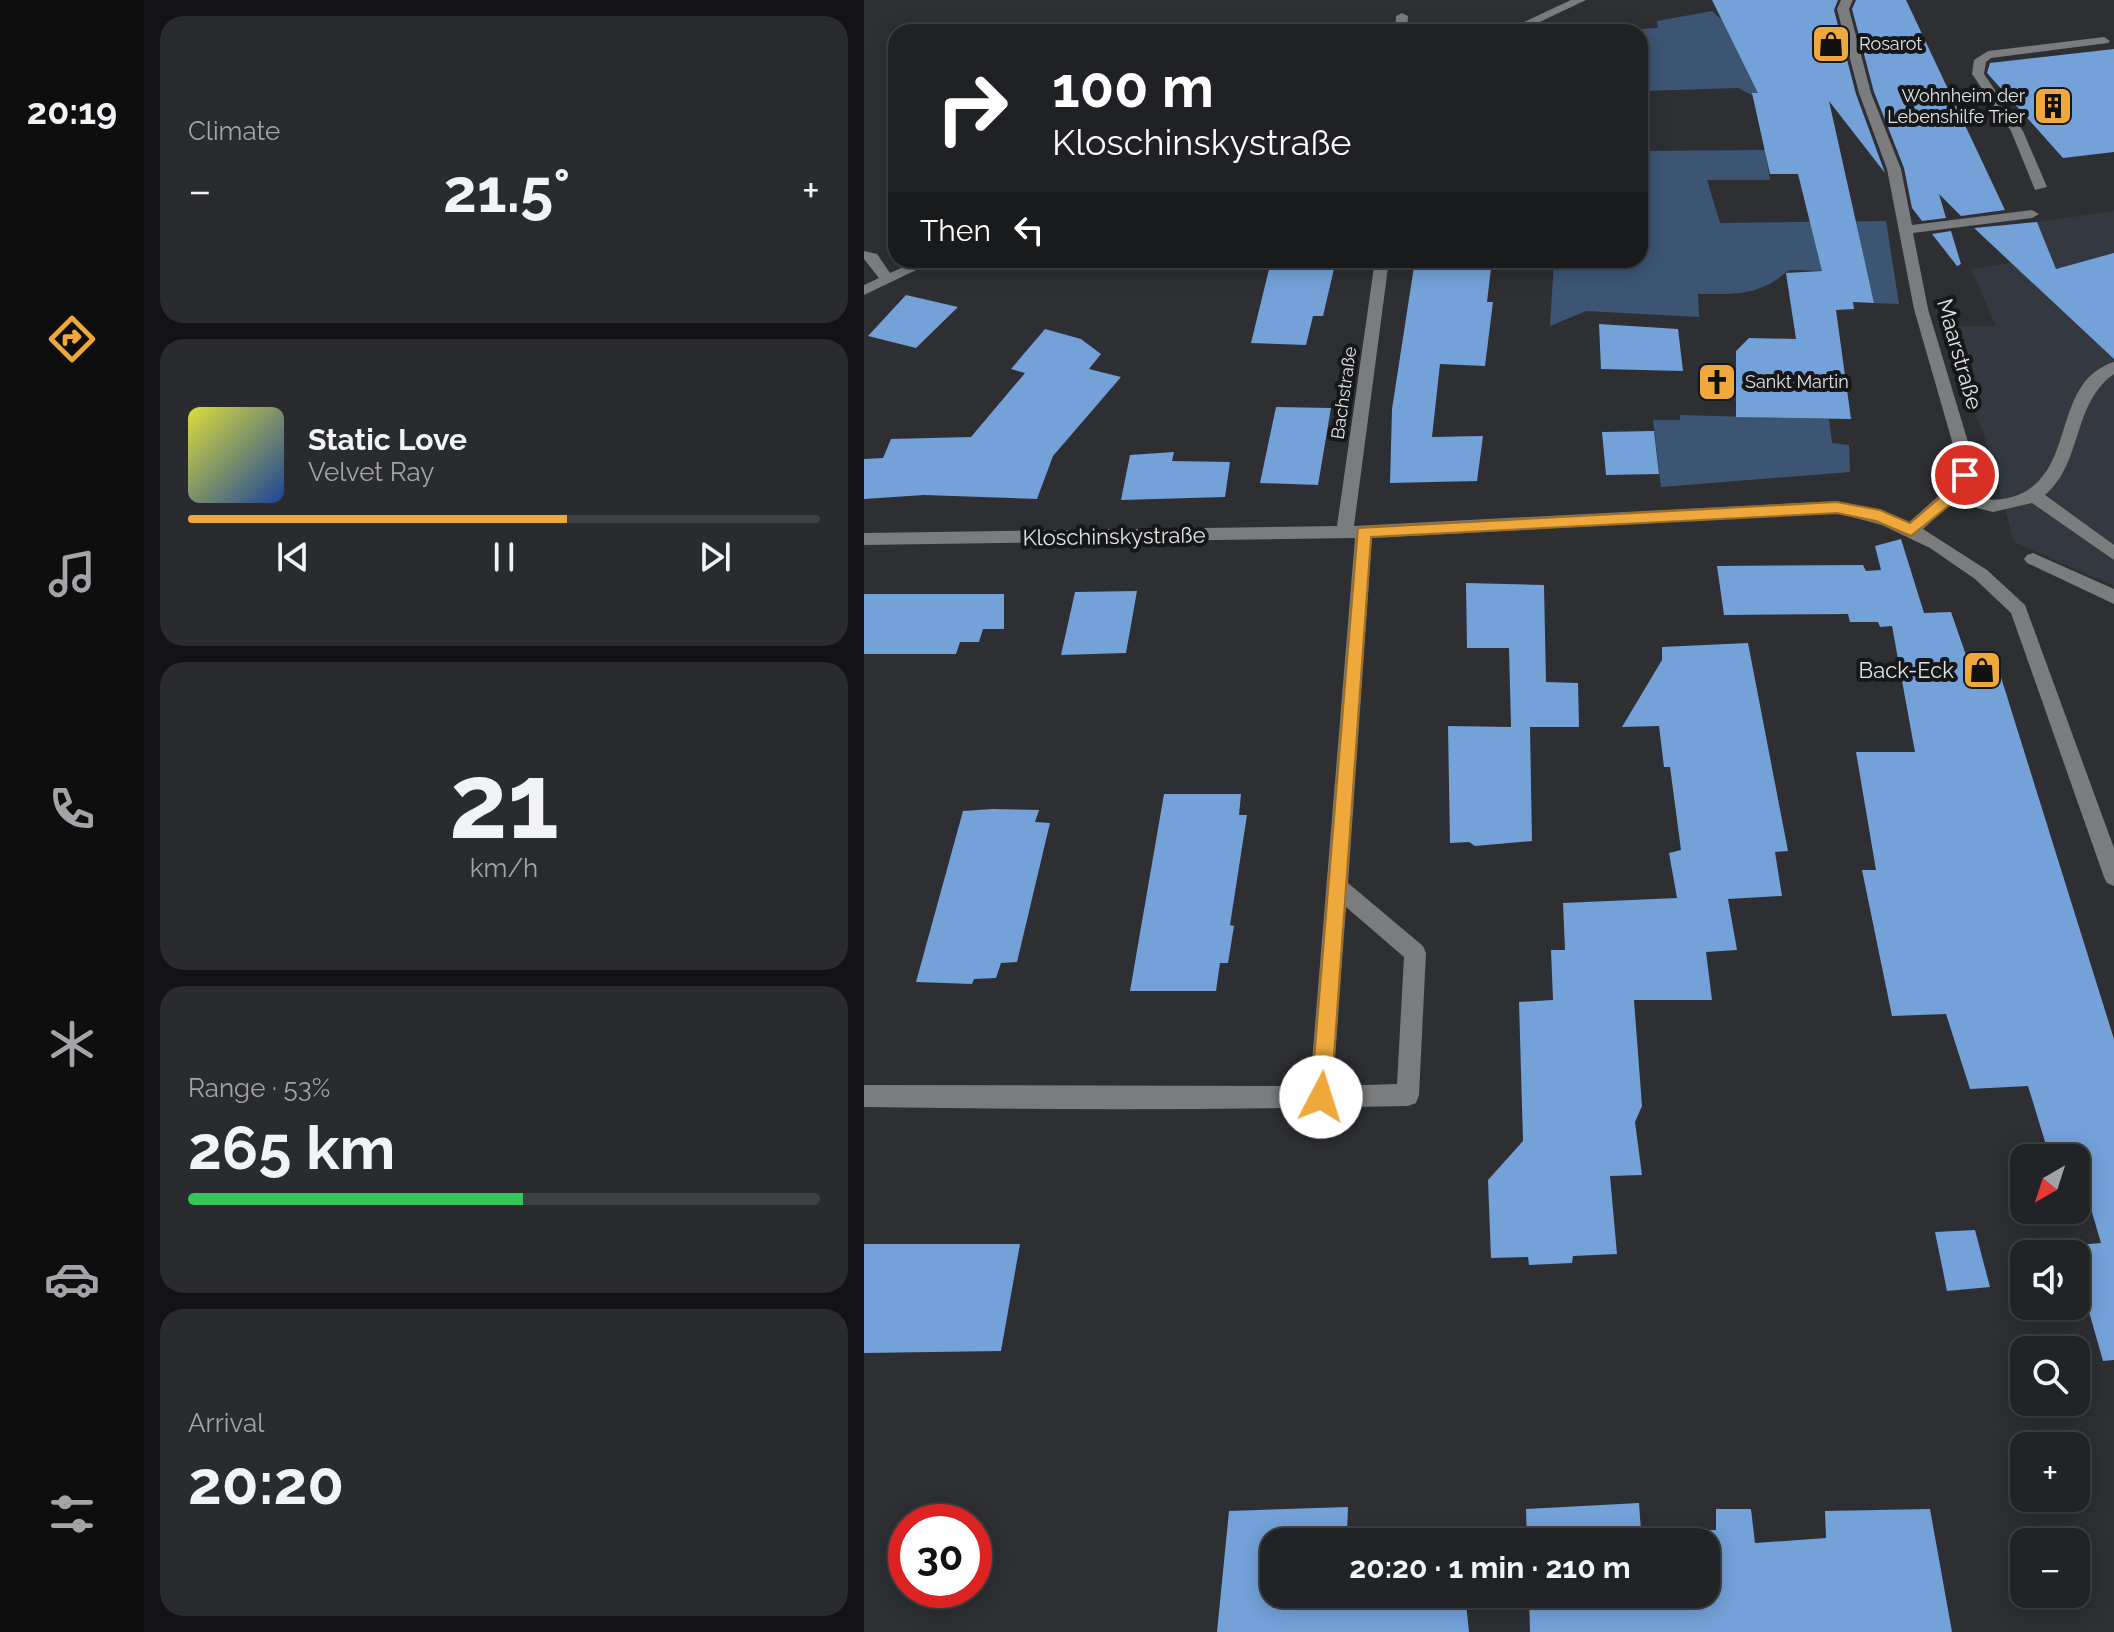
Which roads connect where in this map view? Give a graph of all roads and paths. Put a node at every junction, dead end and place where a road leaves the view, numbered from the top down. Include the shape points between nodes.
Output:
1 (1580, 0) edge
2 (1847, 0) edge
3 (1402, 16) dead end
4 (1402, 24) edge
5 (1527, 24) edge
6 (2104, 41) dead end
7 (2040, 187) dead end
8 (2032, 214) dead end
9 (1904, 230) junction
10 (864, 255) edge
11 (912, 268) edge
12 (1381, 268) edge
13 (887, 279) junction
14 (864, 291) edge
15 (2114, 367) edge
16 (1953, 495) junction
17 (2036, 497) junction
18 (1911, 530) junction
19 (1354, 532) junction
20 (864, 539) edge
21 (2114, 554) edge
22 (2033, 559) dead end
23 (2114, 597) edge
24 (2114, 877) edge
25 (1338, 887) junction
26 (864, 1096) edge
27 (1321, 1097) junction

1 - 5 street
2 - 9 street, Maarstraße via 1843,9 1865,93 1894,169
3 - 4 street
6 - 7 street via 1980,60 1978,74 2017,131
8 - 9 street
9 - 16 street, Maarstraße via 1966,462 1963,481
10 - 13 street via 872,257
11 - 13 street
12 - 19 street, Bachstraße
13 - 14 street
15 - 17 street via 2098,374 2080,405 2063,461
16 - 17 street via 1984,506 2025,503
16 - 18 street
17 - 21 street
18 - 19 street, Kloschinskystraße via 1880,516 1837,507
18 - 24 street via 2001,591 2019,610
19 - 20 street, Kloschinskystraße
19 - 25 street
22 - 23 street
25 - 27 street
25 - 27 street via 1415,953 1408,1095
26 - 27 street

